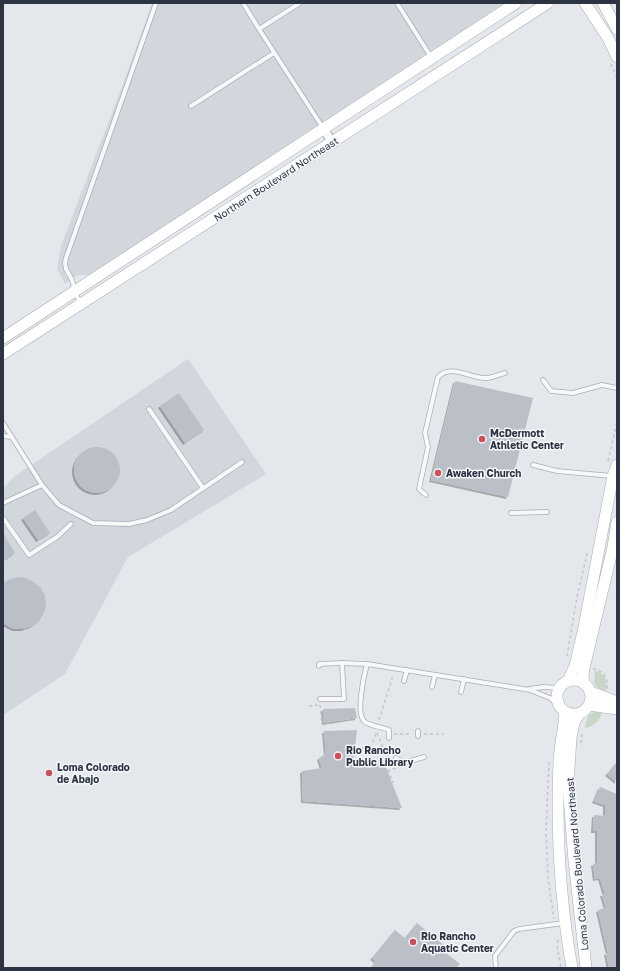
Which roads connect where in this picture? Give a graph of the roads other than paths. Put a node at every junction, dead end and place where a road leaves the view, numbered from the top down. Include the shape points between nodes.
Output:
1 (156, 3) edge
2 (243, 3) edge
3 (300, 3) edge
4 (398, 3) edge
5 (516, 3) edge
6 (548, 3) edge
7 (585, 3) edge
8 (603, 3) edge
9 (259, 29) junction
10 (617, 29) edge
11 (274, 52) junction
12 (432, 57) junction
13 (617, 58) edge
14 (191, 106) dead end
15 (323, 128) junction
16 (332, 142) junction
17 (74, 291) junction
18 (80, 305) junction
19 (3, 338) edge
20 (3, 354) edge
21 (505, 373) dead end
22 (543, 380) dead end
23 (617, 388) edge
24 (149, 409) dead end
25 (3, 423) edge
26 (3, 436) edge
27 (11, 437) junction
28 (242, 462) dead end
29 (533, 465) dead end
30 (616, 473) edge
31 (42, 485) junction
32 (203, 488) junction
33 (426, 495) dead end
34 (3, 503) edge
35 (547, 512) dead end
36 (511, 513) dead end
37 (3, 518) edge
38 (617, 522) edge
39 (71, 524) dead end
40 (342, 663) junction
41 (367, 664) junction
42 (319, 666) dead end
43 (407, 670) junction
44 (435, 675) junction
45 (464, 679) junction
46 (404, 681) dead end
47 (563, 685) junction
48 (432, 687) dead end
49 (587, 688) junction
50 (530, 690) junction
51 (461, 692) dead end
52 (320, 699) dead end
53 (617, 702) edge
54 (589, 705) junction
55 (562, 709) junction
56 (617, 709) edge
57 (579, 714) junction
58 (389, 738) dead end
59 (424, 757) dead end
60 (396, 758) dead end
61 (566, 923) junction
62 (496, 968) edge
63 (572, 968) edge
64 (586, 968) edge

1 - 17 lane via 66,258 65,266
2 - 9 lane
3 - 9 lane
4 - 12 lane
5 - 12 main road, Northern Boulevard Northeast
6 - 16 main road, Northern Boulevard Northeast
7 - 13 main road via 608,38
8 - 10 main road
9 - 11 lane
11 - 14 lane
11 - 15 lane
12 - 15 main road, Northern Boulevard Northeast
15 - 16 street
15 - 17 main road, Northern Boulevard Northeast
16 - 18 main road, Northern Boulevard Northeast
17 - 18 lane
17 - 19 main road, Northern Boulevard Northeast
18 - 20 main road, Northern Boulevard Northeast
21 - 33 lane via 487,378 450,371 443,372 438,377 425,433 428,447 419,489
22 - 23 lane via 551,391 573,393 602,385
24 - 32 lane
25 - 27 lane
26 - 27 lane
27 - 31 lane
28 - 32 lane
29 - 30 lane via 557,471
30 - 47 main road, Loma Colorado Boulevard Northeast via 583,632 574,666
31 - 32 lane via 59,505 93,523 129,524 148,520 171,510
31 - 34 lane
35 - 36 lane
37 - 39 lane via 29,555 57,537
38 - 49 main road via 584,668 583,675
40 - 41 lane
40 - 42 lane
40 - 52 lane via 344,699
41 - 43 lane
41 - 58 lane via 361,718 365,722 389,730
43 - 44 lane
43 - 46 lane
44 - 45 lane
44 - 48 lane
45 - 50 lane
45 - 51 lane
47 - 49 main road via 579,681
47 - 50 lane
47 - 55 main road, Loma Colorado Boulevard Northeast via 557,694
49 - 53 main road
49 - 54 main road
50 - 55 lane via 550,698
54 - 56 main road
54 - 57 main road, Loma Colorado Boulevard Northeast
55 - 57 main road via 570,714
55 - 61 main road, Loma Colorado Boulevard Northeast via 558,819 560,878
57 - 64 main road, Loma Colorado Boulevard Northeast via 574,722 571,738 568,783
59 - 60 lane via 404,763
61 - 62 lane via 514,931 495,956
61 - 63 main road, Loma Colorado Boulevard Northeast

